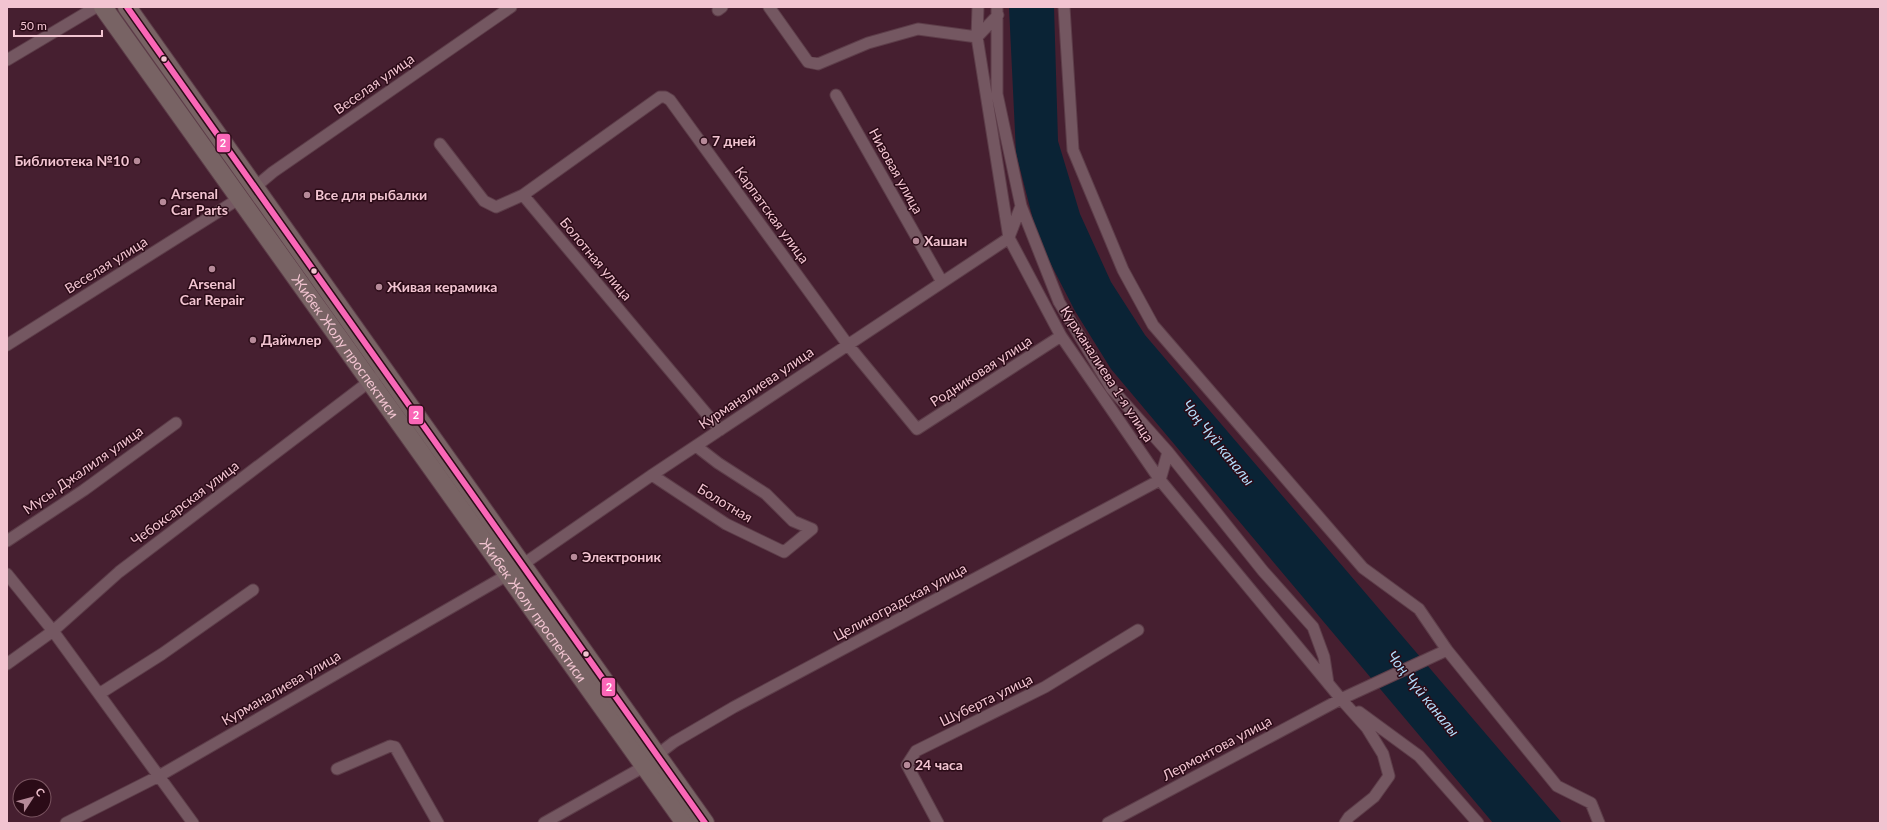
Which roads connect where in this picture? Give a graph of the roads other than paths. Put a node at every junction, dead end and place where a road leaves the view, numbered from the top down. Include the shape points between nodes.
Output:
1 (96, 7) edge
2 (103, 7) edge
3 (127, 7) edge
4 (511, 7) edge
5 (769, 7) edge
6 (978, 7) edge
7 (1064, 7) edge
8 (998, 11) edge
9 (977, 37) junction
10 (7, 60) edge
11 (836, 95) dead end
12 (440, 144) dead end
13 (255, 187) junction
14 (523, 195) junction
15 (240, 198) junction
16 (1021, 206) junction
17 (1009, 238) junction
18 (942, 282) junction
19 (1061, 336) junction
20 (7, 345) edge
21 (848, 345) junction
22 (385, 370) junction
23 (370, 381) junction
24 (176, 423) dead end
25 (918, 429) joint
26 (720, 430) junction
27 (696, 446) junction
28 (1168, 452) junction
29 (652, 475) junction
30 (1160, 480) junction
31 (7, 541) edge
32 (515, 569) junction
33 (7, 574) edge
34 (253, 590) dead end
35 (1138, 630) dead end
36 (53, 631) junction
37 (1447, 650) junction
38 (7, 664) edge
39 (1328, 684) junction
40 (100, 694) junction
41 (1341, 699) junction
42 (651, 760) junction
43 (337, 769) dead end
44 (159, 776) junction
45 (66, 823) edge
46 (193, 823) edge
47 (438, 823) edge
48 (544, 823) edge
49 (685, 823) edge
50 (705, 823) edge
51 (938, 823) edge
52 (1108, 823) edge
53 (1345, 823) edge
54 (1478, 823) edge
55 (1599, 823) edge

1 - 10 street
2 - 15 main road, Жибек Жолу проспектиси
3 - 13 main road, Жибек Жолу проспектиси
4 - 13 street, Веселая улица
5 - 9 street via 808,62 818,64 868,43 918,29
6 - 9 street, Курманалиева 1-я улица
7 - 37 street via 1072,150 1123,270 1154,325 1363,568 1419,609
8 - 9 street
8 - 16 street via 997,94
9 - 17 street, Курманалиева 1-я улица
11 - 18 street, Низовая улица
12 - 14 street via 484,201 496,206
13 - 22 main road, Жибек Жолу проспектиси
14 - 21 street, Карпатская улица via 660,97 665,97 670,100
14 - 26 street, Болотная улица
15 - 20 street, Веселая улица
15 - 23 main road, Жибек Жолу проспектиси
16 - 17 street
16 - 28 street via 1063,309 1111,388
17 - 18 street, Курманалиева улица
17 - 19 street, Курманалиева 1-я улица
18 - 21 street, Курманалиева улица
19 - 25 street, Родниковая улица
19 - 30 street, Курманалиева 1-я улица
21 - 25 street, Карпатская улица
21 - 26 street, Курманалиева улица
22 - 23 street, Чебоксарская улица
22 - 32 main road, Жибек Жолу проспектиси
23 - 32 main road, Жибек Жолу проспектиси
23 - 36 street, Чебоксарская улица via 119,572
24 - 31 street, Мусы Джалиля улица via 84,490
26 - 27 street, Курманалиева улица
27 - 29 street, Курманалиева улица
27 - 29 street, Болотная via 766,494 793,521 812,529 784,552 726,524
28 - 30 street
28 - 39 street via 1263,570 1313,627 1324,657
29 - 32 street, Курманалиева улица
30 - 39 street, Курманалиева 1-я улица
30 - 42 street, Целиноградская улица via 734,707 674,742
32 - 42 main road, Жибек Жолу проспектиси
32 - 44 street, Курманалиева улица
33 - 36 street
34 - 40 street
35 - 51 street, Шуберта улица via 1045,687 916,751 907,765
36 - 38 street, Чебоксарская улица
36 - 40 street
37 - 41 street, Лермонтова улица
37 - 55 street via 1557,786 1591,803
39 - 41 street, Курманалиева 1-я улица
40 - 44 street
41 - 52 street, Лермонтова улица
41 - 53 street via 1367,728 1383,754 1389,776 1374,797
41 - 54 street via 1419,756
42 - 48 street, Целиноградская улица
42 - 49 main road, Жибек Жолу проспектиси
42 - 50 main road, Жибек Жолу проспектиси
43 - 47 street via 390,746 395,747
44 - 45 street, Курманалиева улица
44 - 46 street

